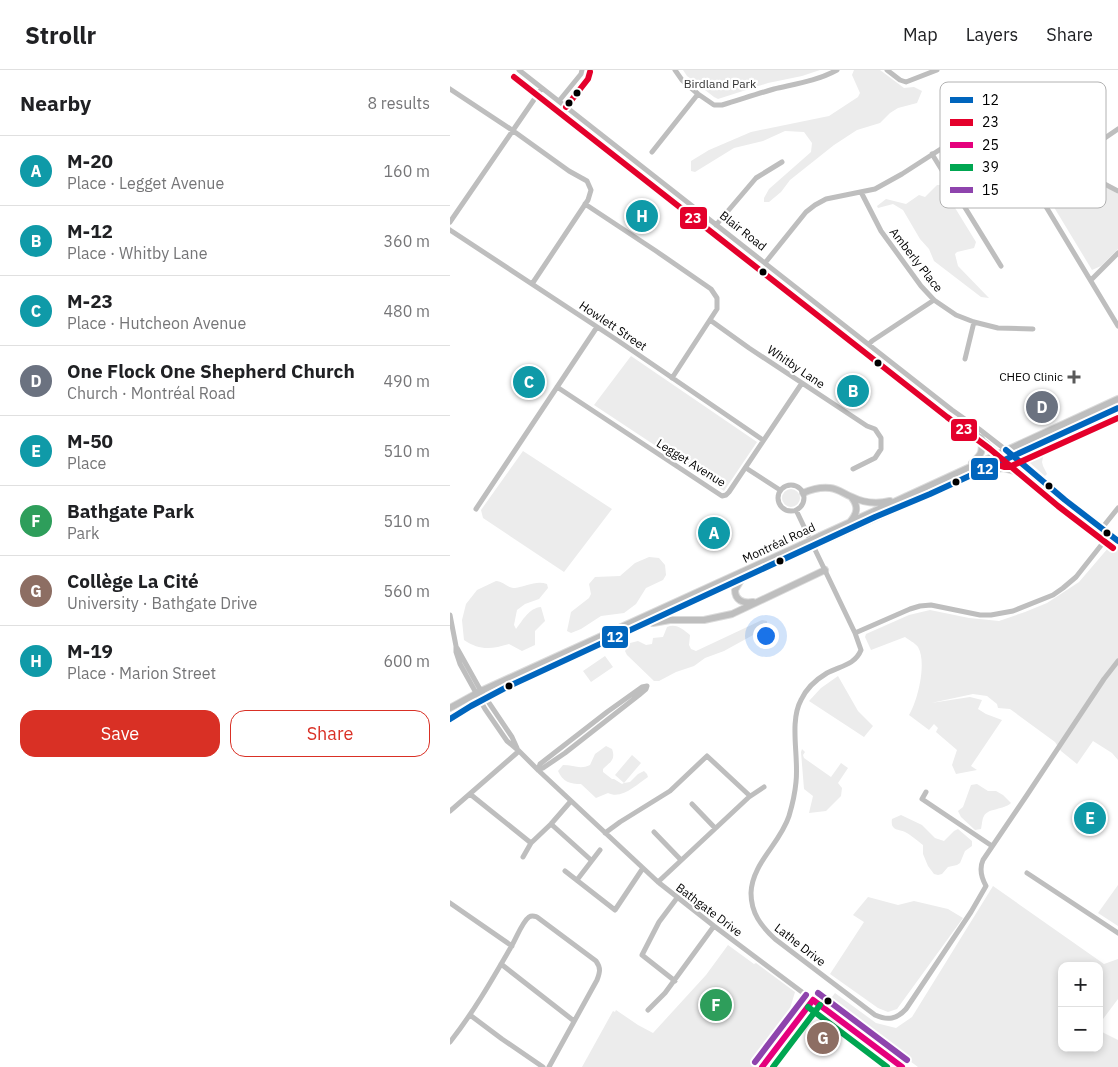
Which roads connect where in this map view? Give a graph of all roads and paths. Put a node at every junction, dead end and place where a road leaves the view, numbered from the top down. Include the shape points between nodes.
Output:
1 (519, 70) edge
2 (582, 70) edge
3 (676, 70) edge
4 (837, 70) edge
5 (887, 70) edge
6 (937, 70) edge
7 (542, 88) junction
8 (450, 89) edge
9 (698, 94) junction
10 (559, 101) junction
11 (1118, 129) edge
12 (512, 130) junction
13 (1106, 137) edge
14 (940, 149) edge
15 (652, 152) dead end
16 (932, 154) junction
17 (782, 162) dead end
18 (940, 167) edge
19 (1106, 185) edge
20 (1118, 191) edge
21 (861, 192) junction
22 (585, 204) junction
23 (965, 208) edge
24 (1047, 208) edge
25 (450, 222) edge
26 (716, 225) junction
27 (450, 230) edge
28 (1118, 253) edge
29 (765, 263) junction
30 (1001, 266) dead end
31 (1090, 280) junction
32 (532, 284) junction
33 (934, 300) junction
34 (1116, 318) edge
35 (710, 320) junction
36 (974, 322) junction
37 (1118, 326) edge
38 (597, 327) junction
39 (1033, 329) dead end
40 (869, 344) junction
41 (965, 359) dead end
42 (672, 378) junction
43 (802, 383) junction
44 (557, 387) junction
45 (1118, 398) edge
46 (1118, 408) edge
47 (952, 410) junction
48 (981, 438) junction
49 (763, 440) junction
50 (1006, 450) junction
51 (998, 453) junction
52 (1012, 456) junction
53 (1006, 459) junction
54 (969, 467) junction
55 (746, 468) junction
56 (853, 469) dead end
57 (968, 476) junction
58 (1026, 476) junction
59 (780, 490) junction
60 (803, 493) junction
61 (851, 497) junction
62 (901, 499) junction
63 (1065, 500) junction
64 (1118, 508) edge
65 (476, 509) dead end
66 (796, 510) junction
67 (850, 523) junction
68 (1102, 528) junction
69 (1110, 534) junction
70 (821, 539) junction
71 (1118, 541) edge
72 (802, 548) junction
73 (825, 570) junction
74 (744, 578) junction
75 (758, 601) junction
76 (450, 614) edge
77 (642, 625) junction
78 (855, 632) junction
79 (1118, 661) edge
80 (478, 692) junction
81 (483, 700) junction
82 (450, 708) edge
83 (450, 719) edge
84 (519, 751) junction
85 (538, 770) junction
86 (764, 788) dead end
87 (926, 792) dead end
88 (470, 794) junction
89 (750, 796) junction
90 (571, 801) junction
91 (692, 804) dead end
92 (450, 811) edge
93 (551, 824) junction
94 (715, 828) junction
95 (605, 832) junction
96 (654, 832) dead end
97 (531, 843) junction
98 (992, 846) junction
99 (600, 850) dead end
100 (523, 857) dead end
101 (591, 860) junction
102 (681, 860) junction
103 (643, 868) junction
104 (565, 871) dead end
105 (1028, 873) dead end
106 (577, 880) junction
107 (658, 882) junction
108 (678, 898) junction
109 (450, 903) edge
110 (714, 926) junction
111 (1118, 933) edge
112 (512, 946) junction
113 (501, 964) junction
114 (674, 981) junction
115 (813, 1000) junction
116 (648, 1010) dead end
117 (470, 1015) junction
118 (574, 1021) junction
119 (450, 1042) edge
120 (543, 1067) edge
121 (548, 1067) edge
122 (762, 1067) edge
123 (902, 1067) edge

1 - 7 street, Blair Road
2 - 10 street
3 - 9 street
4 - 9 street via 722,106 714,105
5 - 6 street via 906,82
7 - 10 street, Blair Road
7 - 12 street
8 - 12 street
9 - 15 street
10 - 26 street, Blair Road
11 - 13 street
12 - 22 street via 587,181 591,190
12 - 25 street
14 - 16 street
16 - 18 street
16 - 21 street via 875,189
17 - 26 street via 756,178
19 - 20 street
21 - 29 street via 826,199 815,205
21 - 33 street, Amberly Place via 881,231 920,286
22 - 32 street
22 - 35 street via 710,289 717,298 717,309
23 - 30 street
24 - 31 street
26 - 29 street, Blair Road
27 - 32 street, Howlett Street
28 - 31 street
29 - 40 street, Blair Road
31 - 34 street
32 - 38 street, Howlett Street
33 - 36 street, Amberly Place via 956,315
33 - 40 street
34 - 37 street
35 - 42 street
35 - 43 street, Whitby Lane
36 - 39 street, Amberly Place via 998,328
36 - 41 street
38 - 42 street, Howlett Street
38 - 44 street
40 - 47 street, Blair Road
42 - 49 street, Howlett Street
43 - 49 street, Legget Avenue
43 - 56 street, Whitby Lane via 866,426 875,428 881,438 881,449 875,458
44 - 55 street, Legget Avenue via 722,496 729,492
44 - 65 street
45 - 50 main road, Montréal Road
46 - 52 main road, Montréal Road
47 - 48 street, Blair Road
47 - 50 street, Blair Road
48 - 51 street, Blair Road
48 - 54 main road via 982,453
49 - 55 street, Legget Avenue
50 - 51 main road, Montréal Road
50 - 52 main road, Blair Road
51 - 53 main road, Blair Road
51 - 54 main road, Montréal Road
52 - 53 main road, Montréal Road
52 - 63 main road, Blair Road
53 - 57 main road, Montréal Road
53 - 58 main road, Blair Road
54 - 62 main road, Montréal Road
55 - 59 street
57 - 58 main road via 999,468
57 - 70 main road, Montréal Road
58 - 63 main road, Blair Road
59 - 60 street via 791,484 798,486
59 - 66 street via 780,506 789,511
60 - 61 main road via 830,488
60 - 66 street via 803,502
61 - 62 main road via 877,503
61 - 67 main road via 857,510
62 - 67 main road, Montréal Road
63 - 68 main road, Blair Road
64 - 68 street
66 - 73 street
67 - 70 main road, Montréal Road
68 - 69 main road, Blair Road
69 - 71 main road, Blair Road
69 - 78 street via 1076,577 1063,588 1013,611 980,615 931,605 920,606
70 - 72 main road, Montréal Road, bridge
72 - 74 main road, Montréal Road
72 - 80 main road, Montréal Road
73 - 75 main road
73 - 78 street
74 - 75 main road via 736,587 737,597 744,603
74 - 77 main road, Montréal Road
75 - 77 main road via 722,617
76 - 80 street, Bathgate Drive via 456,646
77 - 81 main road, Montréal Road
78 - 98 street, Lathe Drive via 859,654 818,679 800,702 795,717 796,782 785,826 755,873 751,896 756,918 775,939 875,1015 892,1018 906,1009 976,904 986,886 980,866
79 - 98 street, Lathe Drive
80 - 81 street, Bathgate Drive
80 - 82 main road, Montréal Road
81 - 83 main road, Montréal Road
81 - 84 street, Bathgate Drive
84 - 85 street, Bathgate Drive
84 - 88 street
85 - 85 street via 565,753 647,686 642,686 607,712 540,764
85 - 90 street, Bathgate Drive
86 - 89 street
87 - 98 street via 922,799
88 - 92 street
88 - 97 street
89 - 94 street
89 - 95 street via 707,756 670,791
90 - 93 street
90 - 95 street, Bathgate Drive
91 - 94 street
93 - 97 street
93 - 101 street
94 - 102 street
95 - 103 street, Bathgate Drive
96 - 102 street
97 - 100 street
99 - 101 street
101 - 106 street
102 - 107 street
103 - 106 street via 615,910
103 - 107 street, Bathgate Drive
104 - 106 street
105 - 111 street
107 - 108 street, Bathgate Drive
108 - 110 street, Bathgate Drive
108 - 114 street via 659,922 642,955
109 - 112 street
110 - 114 street
110 - 115 street, Bathgate Drive
112 - 113 street
112 - 118 street via 524,922 533,916 596,961 600,972
113 - 117 street
113 - 118 street
114 - 116 street
115 - 122 street
115 - 123 street, Bathgate Drive
117 - 119 street
117 - 120 street
118 - 121 street

